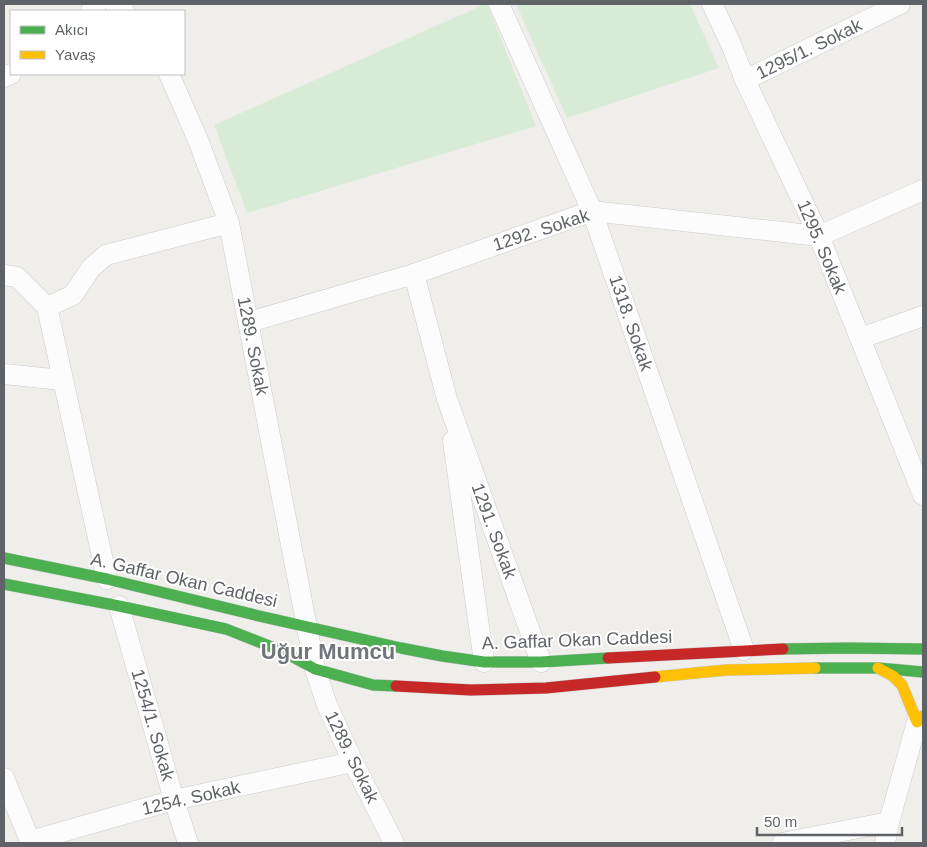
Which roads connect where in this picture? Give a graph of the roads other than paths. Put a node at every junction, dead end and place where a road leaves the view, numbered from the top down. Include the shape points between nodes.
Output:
1 (499, 4) edge
2 (712, 4) edge
3 (900, 4) edge
4 (169, 75) edge
5 (745, 80) junction
6 (923, 190) edge
7 (592, 211) junction
8 (229, 223) junction
9 (819, 236) junction
10 (414, 274) junction
11 (4, 275) edge
12 (47, 307) junction
13 (923, 316) edge
14 (249, 322) junction
15 (861, 338) junction
16 (4, 374) edge
17 (62, 380) junction
18 (447, 399) junction
19 (918, 465) edge
20 (923, 494) edge
21 (4, 558) edge
22 (107, 579) junction
23 (4, 584) edge
24 (119, 606) junction
25 (307, 627) junction
26 (923, 649) edge
27 (744, 650) junction
28 (484, 662) junction
29 (541, 662) junction
30 (878, 668) junction
31 (316, 669) junction
32 (923, 672) edge
33 (920, 719) edge
34 (353, 762) junction
35 (4, 778) edge
36 (174, 800) junction
37 (889, 822) junction
38 (31, 842) edge
39 (188, 843) edge
40 (394, 843) edge
41 (782, 843) edge
42 (885, 843) edge

1 - 7 street, 1318. Sokak
2 - 5 street, 1295. Sokak
3 - 5 street, 1295/1. Sokak
4 - 8 street, 1289. Sokak
5 - 9 street, 1295. Sokak
6 - 9 street
7 - 9 street, 1292. Sokak
7 - 10 street, 1292. Sokak
7 - 27 street, 1318. Sokak
8 - 12 street via 106,254 91,268 73,295
8 - 14 street, 1289. Sokak
9 - 15 street, 1295. Sokak
10 - 14 street, 1292. Sokak
10 - 18 street, 1291. Sokak
11 - 12 street via 17,277
12 - 17 street
13 - 15 street
14 - 25 street, 1289. Sokak
15 - 19 street, 1295. Sokak
16 - 17 street
17 - 22 street
18 - 28 street, 1291. Sokak
18 - 29 street, 1291. Sokak
19 - 20 street, 1295. Sokak
21 - 22 street, A. Gaffar Okan Caddesi
22 - 25 street, A. Gaffar Okan Caddesi
23 - 24 street
24 - 31 street via 226,629 282,651
24 - 36 street, 1254/1. Sokak
25 - 28 street, A. Gaffar Okan Caddesi
25 - 31 street, 1289. Sokak
26 - 27 street, A. Gaffar Okan Caddesi
27 - 29 street, A. Gaffar Okan Caddesi
28 - 29 street, A. Gaffar Okan Caddesi
30 - 31 street via 726,670 546,688 472,690 373,685
30 - 32 street
30 - 33 street via 902,685
31 - 34 street, 1289. Sokak via 327,704
33 - 37 street
34 - 36 street, 1254. Sokak
34 - 40 street, 1289. Sokak
35 - 38 street
36 - 38 street, 1254. Sokak
36 - 39 street, 1254/1. Sokak
37 - 41 street
37 - 42 street

